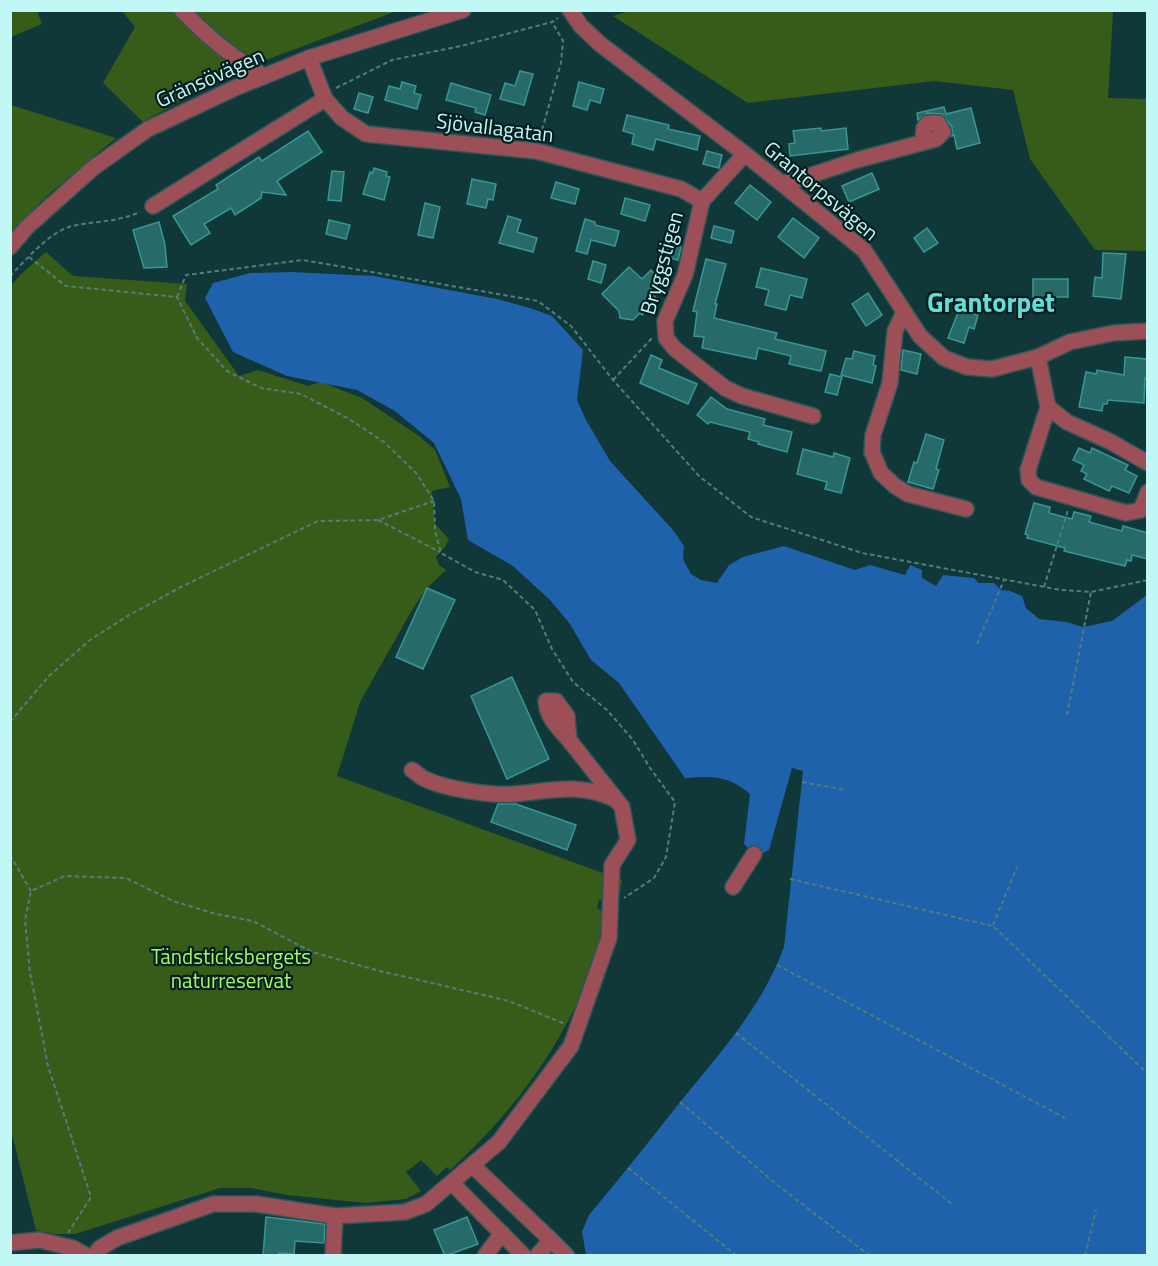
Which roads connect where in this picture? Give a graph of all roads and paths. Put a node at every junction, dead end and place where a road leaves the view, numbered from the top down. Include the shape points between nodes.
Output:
1 (182, 10) edge
2 (462, 10) edge
3 (566, 14) edge
4 (552, 22) junction
5 (309, 58) junction
6 (264, 76) junction
7 (326, 99) junction
8 (923, 141) dead end
9 (536, 151) junction
10 (745, 154) junction
11 (781, 183) junction
12 (702, 201) junction
13 (153, 206) joint
14 (10, 247) edge
15 (29, 257) junction
16 (10, 276) edge
17 (177, 297) junction
18 (903, 312) junction
19 (1148, 331) edge
20 (665, 333) junction
21 (1038, 357) junction
22 (613, 380) junction
23 (1048, 407) junction
24 (813, 416) dead end
25 (1148, 463) edge
26 (1148, 492) edge
27 (1070, 498) junction
28 (434, 501) junction
29 (966, 509) dead end
30 (378, 520) junction
31 (441, 553) junction
32 (1004, 580) junction
33 (1148, 580) edge
34 (1044, 587) junction
35 (1091, 592) junction
36 (977, 644) dead end
37 (1067, 715) dead end
38 (10, 722) edge
39 (569, 740) dead end
40 (412, 770) dead end
41 (802, 782) dead end
42 (846, 790) dead end
43 (618, 802) junction
44 (754, 854) dead end
45 (10, 855) edge
46 (1017, 867) dead end
47 (790, 879) dead end
48 (733, 887) dead end
49 (31, 891) junction
50 (611, 907) junction
51 (993, 926) junction
52 (777, 965) dead end
53 (577, 1029) junction
54 (736, 1033) dead end
55 (1148, 1074) edge
56 (681, 1102) dead end
57 (1065, 1118) dead end
58 (472, 1165) junction
59 (628, 1168) dead end
60 (452, 1183) junction
61 (952, 1204) dead end
62 (1096, 1209) dead end
63 (335, 1216) junction
64 (502, 1233) junction
65 (551, 1240) junction
66 (10, 1243) edge
67 (60, 1245) junction
68 (87, 1256) edge
69 (94, 1256) edge
70 (333, 1256) edge
71 (485, 1256) edge
72 (524, 1256) edge
73 (537, 1256) edge
74 (567, 1256) edge
75 (737, 1256) edge
76 (870, 1256) edge
77 (1086, 1256) edge

1 - 6 street via 235,59
2 - 5 street, Gränsövägen
3 - 4 path
3 - 10 street, Grantorpsvägen
4 - 7 path via 392,60 338,86
4 - 9 path via 562,41 561,63
5 - 6 street, Gränsövägen
5 - 7 street, Sjövallagatan
6 - 14 street, Gränsövägen via 148,129 93,168
7 - 9 street, Sjövallagatan via 342,118 366,134
7 - 13 street
8 - 11 street
9 - 12 street, Sjövallagatan via 681,189
10 - 11 street, Grantorpsvägen
10 - 12 street, Bryggstigen
11 - 18 street, Grantorpsvägen via 864,250
12 - 20 street, Bryggstigen via 685,275 664,321
13 - 15 path via 128,218 69,227 45,241
15 - 16 path
15 - 17 path via 66,286
17 - 22 path via 186,275 303,260 538,301 571,326
17 - 28 path via 196,338 227,371 261,388 301,394 349,419 384,442 417,474
18 - 21 street, Grantorpsvägen via 920,336 944,357 967,368 992,369
18 - 29 street via 872,452 881,472 908,494
19 - 21 street, Grantorpsvägen via 1070,342
20 - 22 path via 654,336
20 - 24 street, Bryggstigen via 675,349 725,388
21 - 23 street
22 - 32 path via 699,476 750,517 862,553
23 - 25 street via 1067,422
23 - 27 street via 1028,470 1029,480 1036,487
26 - 27 street via 1141,510 1126,513
27 - 34 path
28 - 30 path
28 - 31 path via 435,531
30 - 31 path
30 - 38 path via 318,521 135,612 90,640 49,676
31 - 50 path via 475,572 503,580 535,610 552,649 573,682 607,710 633,740 675,802 666,856 654,878
32 - 34 path
32 - 36 path
33 - 35 path
34 - 35 path
35 - 37 path
39 - 43 street
40 - 43 street via 423,778 459,790 513,794 572,788 606,795
41 - 42 path
43 - 50 street via 628,840 612,865
44 - 48 street
45 - 49 path
46 - 51 path
47 - 51 path
49 - 53 path via 65,876 126,878 172,901 253,921 312,952 509,1001
49 - 67 path via 25,920 30,972 48,1066 91,1197
50 - 53 street via 609,938
51 - 55 path
52 - 57 path
53 - 58 street via 571,1046 499,1143
54 - 61 path
56 - 76 path via 776,1184
58 - 60 street
58 - 65 street
59 - 75 path
60 - 63 street via 426,1204 405,1212
60 - 64 street
62 - 77 path
63 - 69 street via 256,1204 213,1204 117,1238
63 - 70 street
64 - 71 street
64 - 72 street
65 - 73 street
65 - 74 street
66 - 67 street via 39,1240
67 - 68 street

